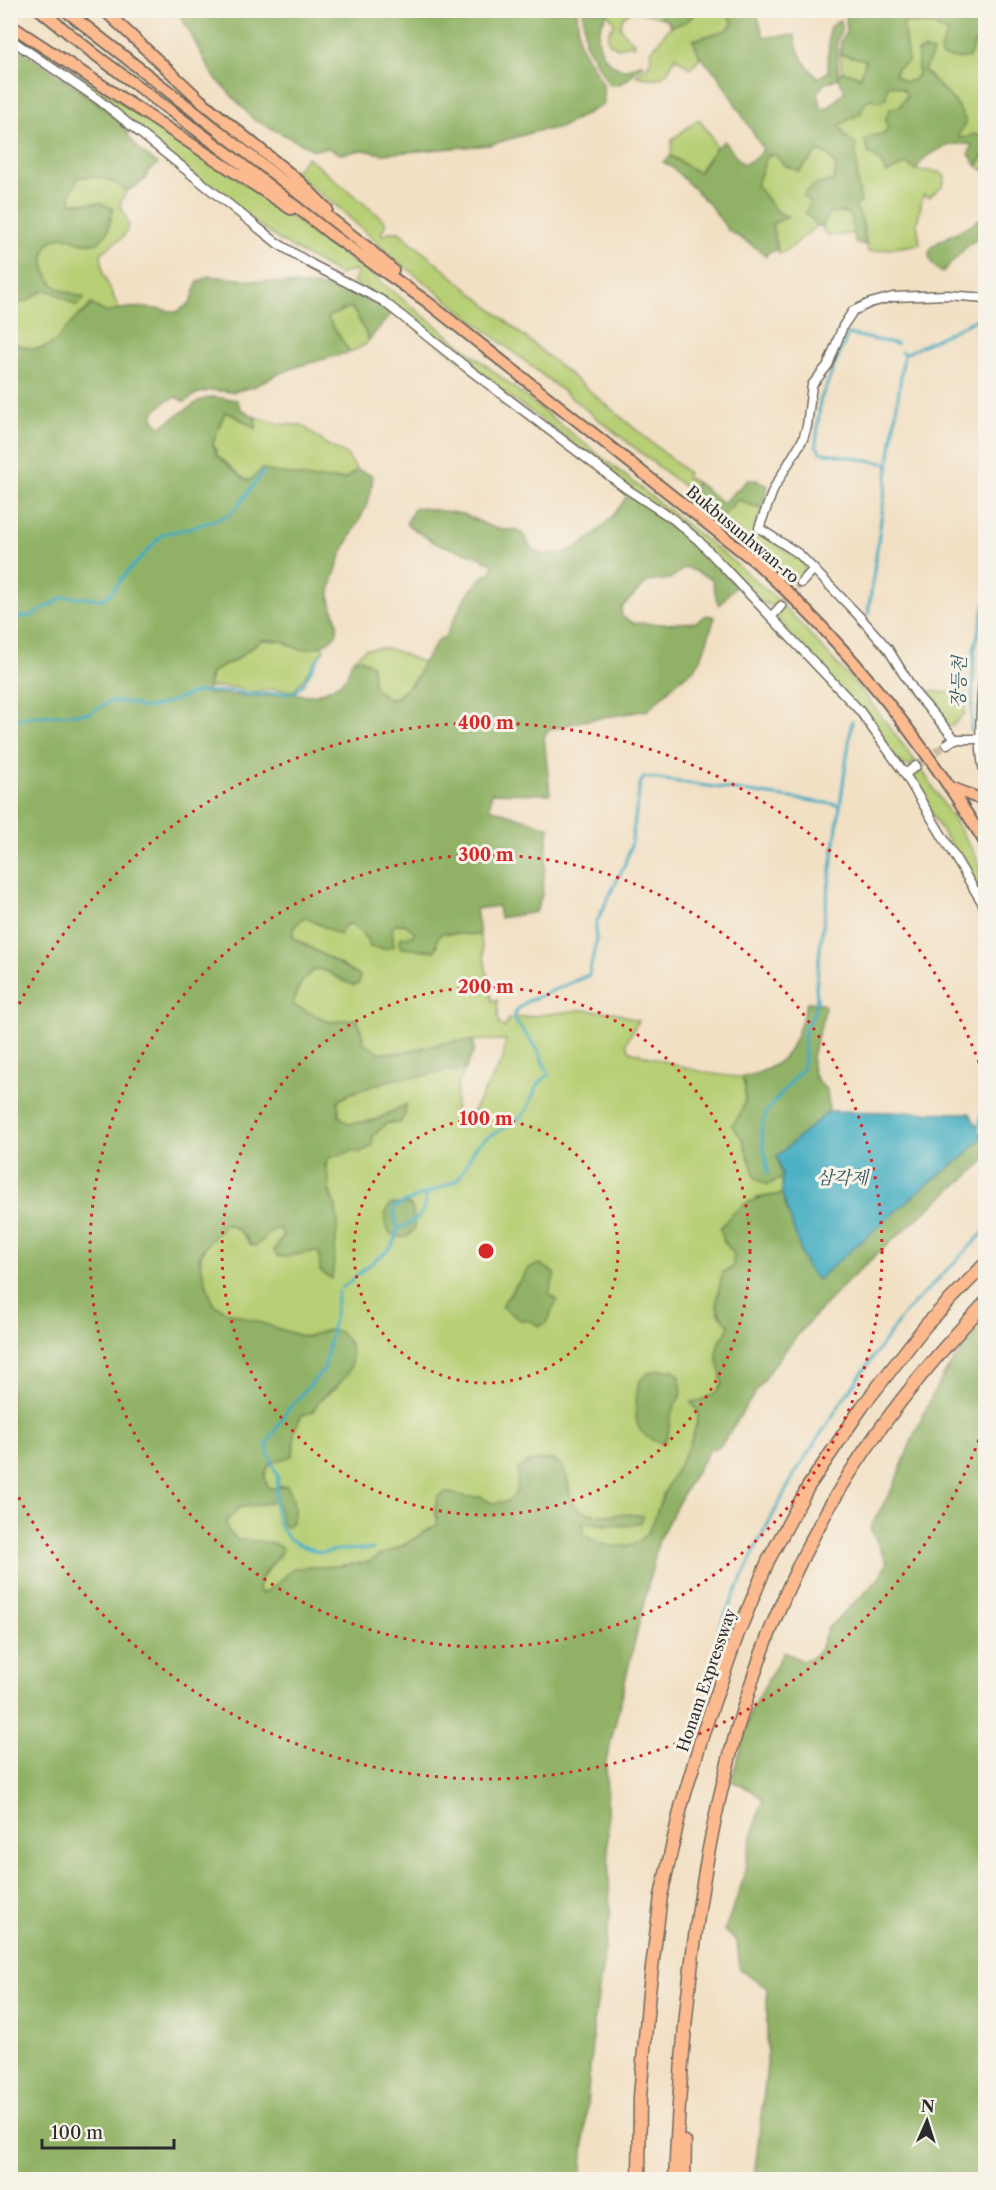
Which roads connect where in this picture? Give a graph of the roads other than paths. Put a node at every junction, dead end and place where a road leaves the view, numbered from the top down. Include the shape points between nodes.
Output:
1 (40, 10) edge
2 (65, 10) edge
3 (104, 10) edge
4 (10, 25) edge
5 (10, 39) edge
6 (332, 235) junction
7 (354, 237) junction
8 (986, 298) edge
9 (426, 301) junction
10 (814, 569) junction
11 (801, 583) tunnel mouth
12 (780, 606) tunnel mouth
13 (771, 617) junction
14 (986, 655) edge
15 (956, 739) junction
16 (981, 739) junction
17 (946, 744) tunnel mouth
18 (916, 766) tunnel mouth
19 (905, 774) junction
20 (986, 778) edge
21 (951, 788) junction
22 (986, 797) edge
23 (986, 844) edge
24 (986, 909) edge
25 (986, 1263) edge
26 (986, 1302) edge
27 (681, 2054) junction
28 (639, 2180) edge
29 (675, 2180) edge
30 (684, 2180) edge

1 - 6 main road
2 - 7 main road
3 - 7 main road via 200,100 300,182
4 - 6 main road
5 - 13 street via 99,100 277,243 383,301 627,489 673,519
6 - 9 main road
7 - 9 main road
8 - 10 street via 893,297 853,311 843,326 828,364 812,385 803,439 774,488 759,528 799,554
9 - 21 main road, Bukbusunhwan-ro via 721,533 795,598 880,691
10 - 11 street
10 - 15 street via 888,649 916,694
12 - 13 street
13 - 19 street via 860,711
14 - 16 street
15 - 16 street
15 - 17 street
16 - 20 street
18 - 19 street
19 - 24 street
21 - 22 main road
21 - 23 main road, Bukbusunhwan-ro
25 - 28 highway, Honam Expressway via 926,1325 862,1407 814,1479 768,1561 737,1636 681,1807 661,1896 641,2085
26 - 27 highway via 951,1338 884,1423 834,1499 800,1563 765,1643 736,1734 703,1877
27 - 29 highway
27 - 30 highway via 687,2103

